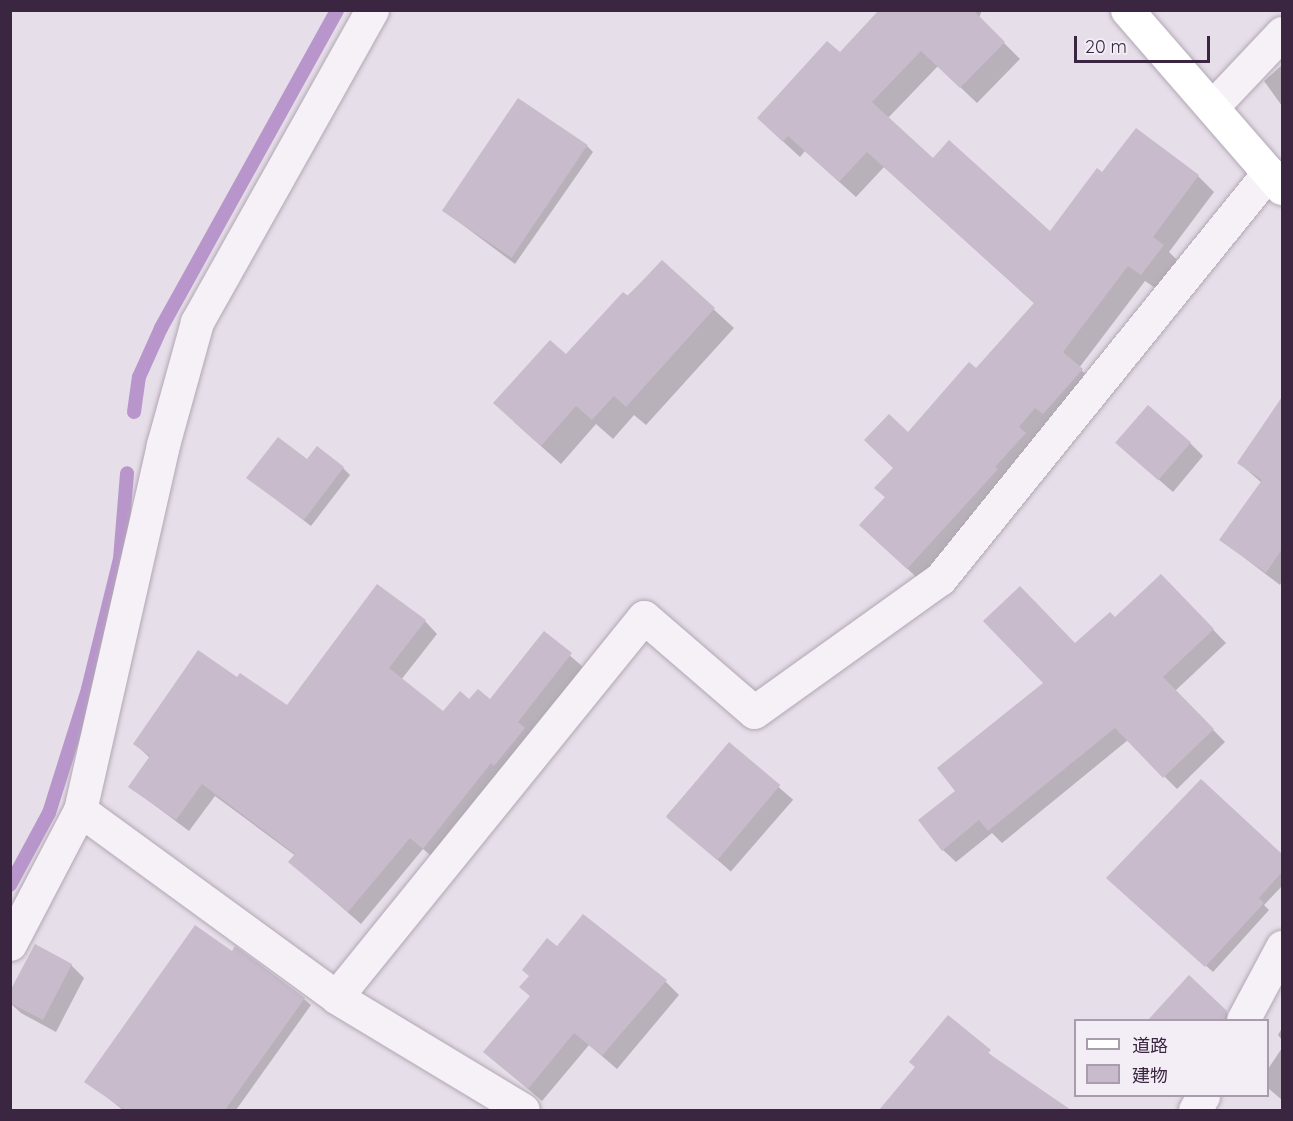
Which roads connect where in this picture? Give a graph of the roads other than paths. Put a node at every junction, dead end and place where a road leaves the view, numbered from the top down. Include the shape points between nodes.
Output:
1 (372, 10) edge
2 (1127, 10) edge
3 (1282, 33) edge
4 (1212, 106) junction
5 (1276, 180) edge
6 (80, 810) junction
7 (10, 944) edge
8 (1282, 947) edge
9 (336, 997) junction
10 (1244, 1019) edge
11 (523, 1110) edge

1 - 6 street via 198,322 163,445
2 - 4 street
3 - 4 street
4 - 5 street
5 - 9 street via 940,579 754,712 644,617
6 - 7 street
6 - 9 street
8 - 10 street
9 - 11 street

